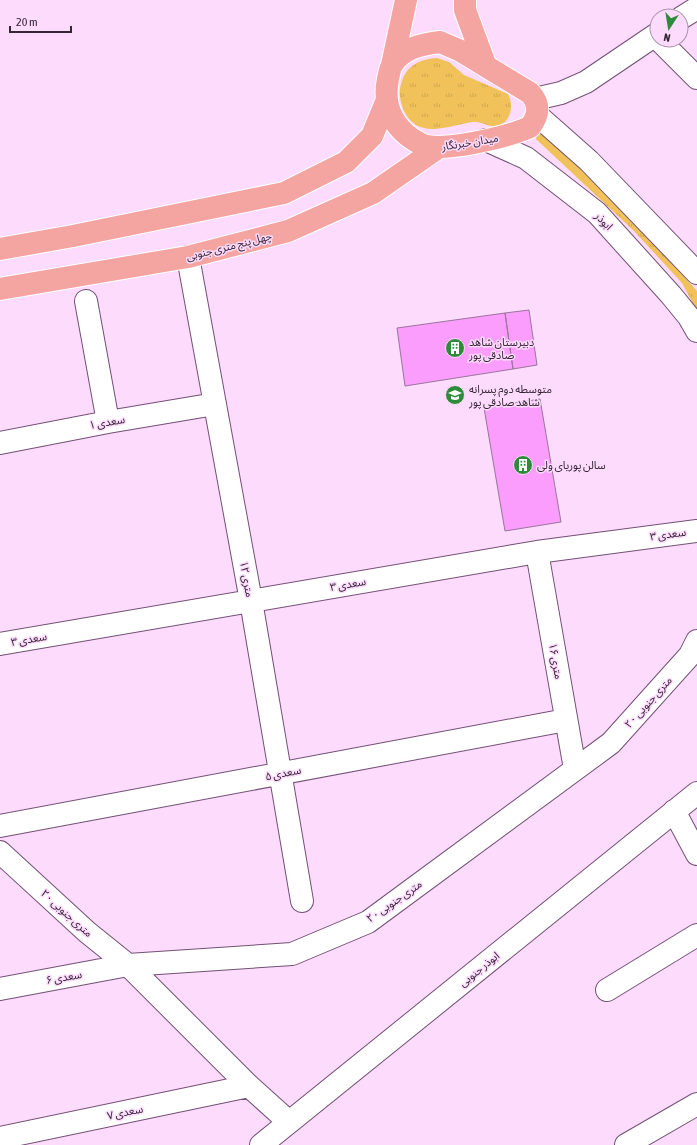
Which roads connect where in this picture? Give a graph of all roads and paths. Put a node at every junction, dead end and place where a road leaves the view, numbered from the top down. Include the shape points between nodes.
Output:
1 (406, 0) edge
2 (465, 0) edge
3 (649, 42) edge
4 (668, 48) edge
5 (485, 64) junction
6 (392, 65) junction
7 (697, 78) edge
8 (386, 102) junction
9 (536, 107) junction
10 (486, 140) junction
11 (438, 148) junction
12 (0, 249) edge
13 (188, 257) junction
14 (697, 273) edge
15 (0, 289) edge
16 (86, 302) dead end
17 (697, 331) edge
18 (215, 404) junction
19 (108, 422) junction
20 (0, 443) edge
21 (697, 531) edge
22 (537, 552) junction
23 (251, 601) junction
24 (697, 640) edge
25 (0, 644) edge
26 (566, 720) junction
27 (575, 769) junction
28 (281, 774) junction
29 (697, 793) edge
30 (674, 811) junction
31 (0, 826) edge
32 (0, 852) edge
33 (697, 854) edge
34 (302, 901) dead end
35 (697, 934) edge
36 (128, 965) junction
37 (0, 989) edge
38 (607, 990) dead end
39 (249, 1086) junction
40 (697, 1104) edge
41 (289, 1122) junction
42 (0, 1138) edge
43 (261, 1145) edge
44 (626, 1145) edge

1 - 6 main road
2 - 5 main road via 465,10
3 - 9 street via 586,82
4 - 7 street
5 - 6 main road via 440,42 423,44 405,52
5 - 9 main road via 530,93
6 - 8 main road, میدان خبرنگار
8 - 11 main road, میدان خبرنگار via 391,118 403,133 422,145
8 - 12 main road via 372,136 346,162 284,193
9 - 10 main road, میدان خبرنگار via 530,126 519,132
9 - 14 street
10 - 11 main road, میدان خبرنگار
10 - 17 street, ابوذر via 526,158 597,213 671,295
11 - 13 main road, چهل پنج متری جنوبی via 372,193 288,231
13 - 15 main road, چهل پنج متری جنوبی
13 - 18 street, ۱۲ متری
16 - 19 street
18 - 19 street, سعدی ۱
18 - 23 street, ۱۲ متری
19 - 20 street, سعدی ۱
21 - 22 street, سعدی ۳
22 - 23 street, سعدی ۳
22 - 26 street, ۱۶ متری
23 - 25 street, سعدی ۳
23 - 28 street, ۱۲ متری
24 - 27 street, ۲۰ متری جنوبی via 690,655 611,743
26 - 27 street, ۱۶ متری
26 - 28 street, سعدی ۵
27 - 36 street, ۲۰ متری جنوبی via 368,922 292,954
28 - 31 street, سعدی ۵
28 - 34 street, ۱۲ متری
29 - 30 street, ابوذر جنوبی
30 - 33 street
30 - 41 street, ابوذر جنوبی
32 - 36 street, ۲۰ متری جنوبی via 87,932
35 - 38 street
36 - 37 street, سعدی ۶
36 - 39 street
39 - 41 street
39 - 42 street, سعدی ۷
40 - 44 street
41 - 43 street, ابوذر جنوبی

